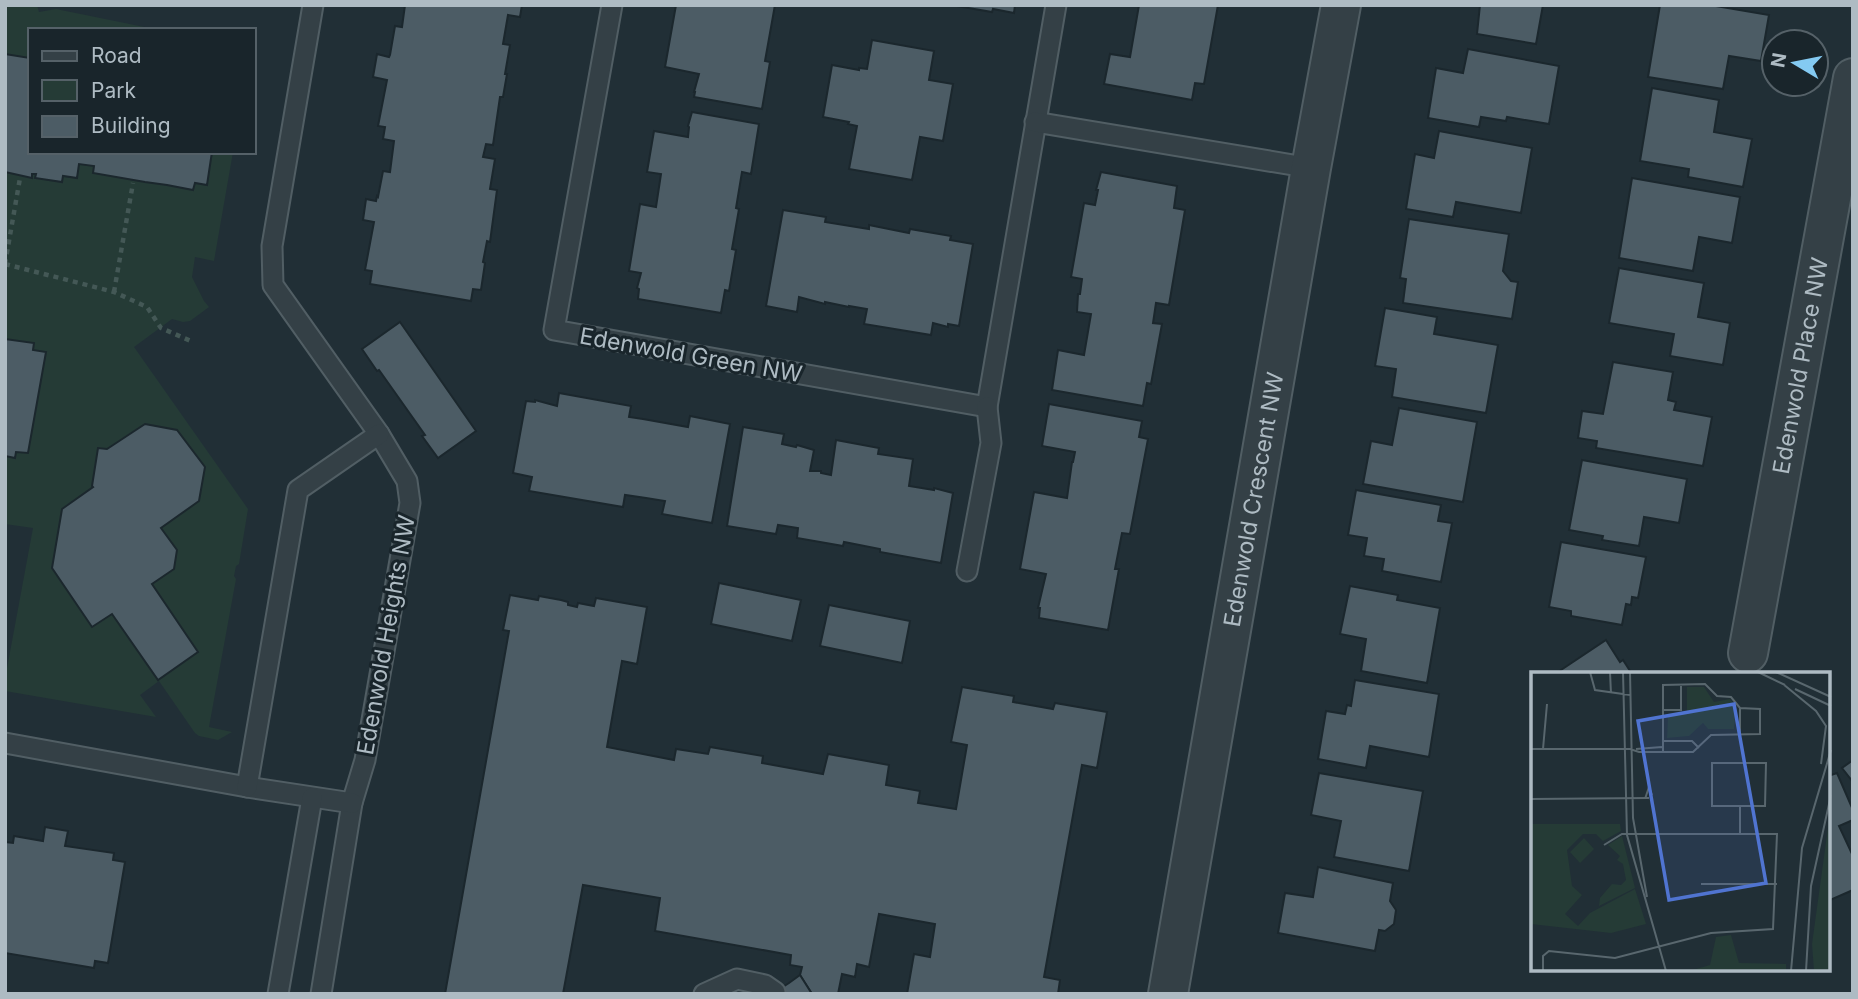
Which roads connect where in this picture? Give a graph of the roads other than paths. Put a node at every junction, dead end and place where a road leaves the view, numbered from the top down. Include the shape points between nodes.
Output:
1 (313, 5) edge
2 (612, 5) edge
3 (1056, 5) edge
4 (1342, 5) edge
5 (1853, 78) edge
6 (1035, 121) junction
7 (1311, 168) junction
8 (987, 407) junction
9 (379, 434) junction
10 (967, 571) dead end
11 (1748, 653) dead end
12 (5, 743) edge
13 (247, 787) junction
14 (312, 798) junction
15 (352, 803) junction
16 (775, 992) edge
17 (278, 994) edge
18 (321, 994) edge
19 (704, 994) edge
20 (1168, 994) edge

1 - 9 lane, Edenwold Heights NW via 272,246 273,285
2 - 8 lane, Edenwold Green NW via 554,330
3 - 6 lane
4 - 7 street, Edenwold Crescent NW
5 - 11 street, Edenwold Place NW
6 - 7 lane
6 - 8 lane
7 - 20 street, Edenwold Crescent NW
8 - 10 lane via 991,443
9 - 13 lane via 298,490
9 - 15 lane, Edenwold Heights NW via 407,481 410,503 365,760
12 - 13 lane
13 - 14 lane
14 - 15 lane
14 - 17 lane
15 - 18 lane, Edenwold Heights NW
16 - 19 lane via 737,979

